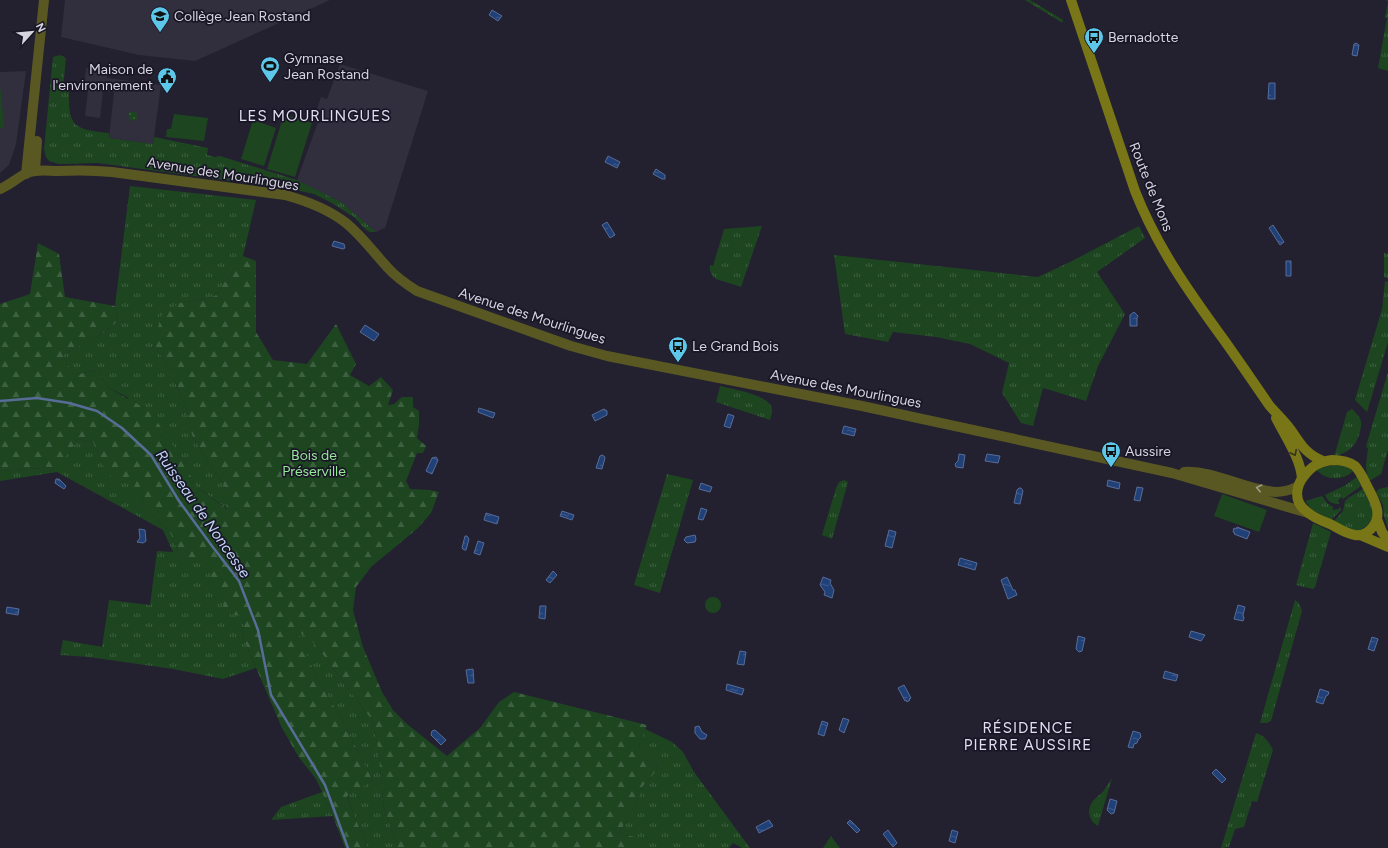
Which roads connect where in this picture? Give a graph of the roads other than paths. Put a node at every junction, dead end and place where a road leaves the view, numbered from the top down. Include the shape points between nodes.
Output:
1 (44, 0) edge
2 (51, 0) edge
3 (1071, 0) edge
4 (31, 172) junction
5 (0, 189) edge
6 (1270, 406) junction
7 (1323, 461) junction
8 (1172, 473) junction
9 (1299, 483) junction
10 (1308, 513) junction
11 (1378, 518) junction
12 (1360, 535) junction
13 (1388, 540) edge
14 (1388, 547) edge

1 - 4 street
2 - 4 street via 36,153
3 - 6 main road, Route de Mons via 1127,169 1150,225 1176,272
4 - 5 street
4 - 8 street, Avenue des Mourlingues via 112,172 270,192 301,199 346,224 389,269 416,291 571,346 606,356 862,406
6 - 7 main road, Route de Mons via 1304,449
6 -> 9 main road, Route de Mons via 1298,461
7 - 9 main road via 1311,468
7 - 11 main road via 1340,460 1358,470 1377,507
9 -> 8 street, Avenue des Mourlingues via 1288,490 1276,492 1195,472
8 - 10 street, Avenue des Mourlingues
9 - 10 main road via 1298,499
10 - 12 main road via 1345,532
11 - 12 main road via 1371,530
11 - 13 main road via 1382,532
12 - 14 main road

